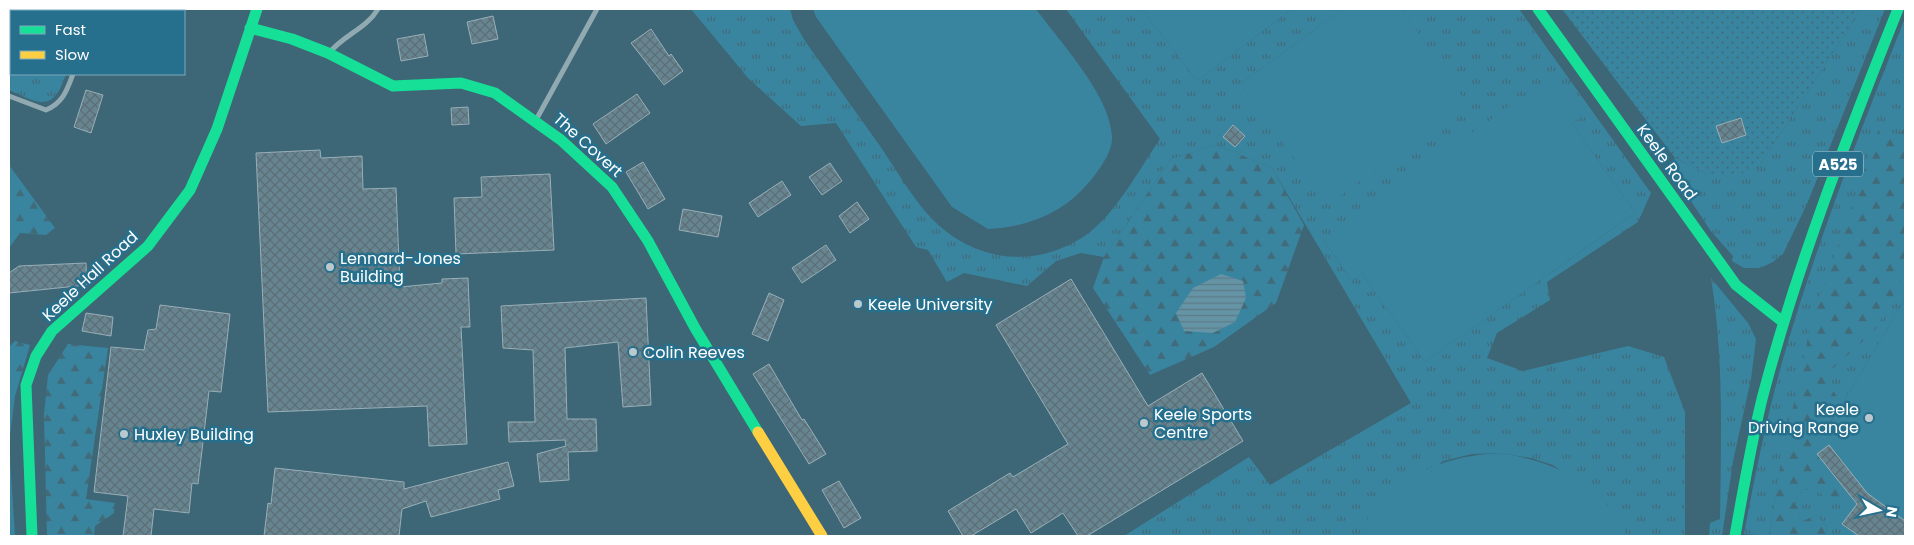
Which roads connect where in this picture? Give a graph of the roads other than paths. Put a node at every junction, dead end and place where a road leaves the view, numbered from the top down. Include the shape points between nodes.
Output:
1 (257, 9) edge
2 (378, 9) edge
3 (596, 9) edge
4 (1538, 9) edge
5 (1898, 9) edge
6 (250, 28) junction
7 (328, 53) junction
8 (73, 75) edge
9 (9, 96) edge
10 (536, 120) junction
11 (1783, 322) junction
12 (32, 536) edge
13 (822, 536) edge
14 (1735, 536) edge

1 - 6 street, Keele Hall Road
2 - 7 street via 372,18 340,39
3 - 10 street
4 - 11 street, Keele Road via 1736,285
5 - 11 street, A525 via 1852,126
6 - 7 street, The Covert
6 - 12 street, Keele Hall Road via 217,129 190,190 148,246 52,331 36,356 26,385
7 - 10 street, The Covert via 393,86 461,83 495,93
8 - 9 street via 65,96 56,106 46,110
10 - 13 street, The Covert via 612,187 648,241 695,328
11 - 14 street, A525 via 1754,439

